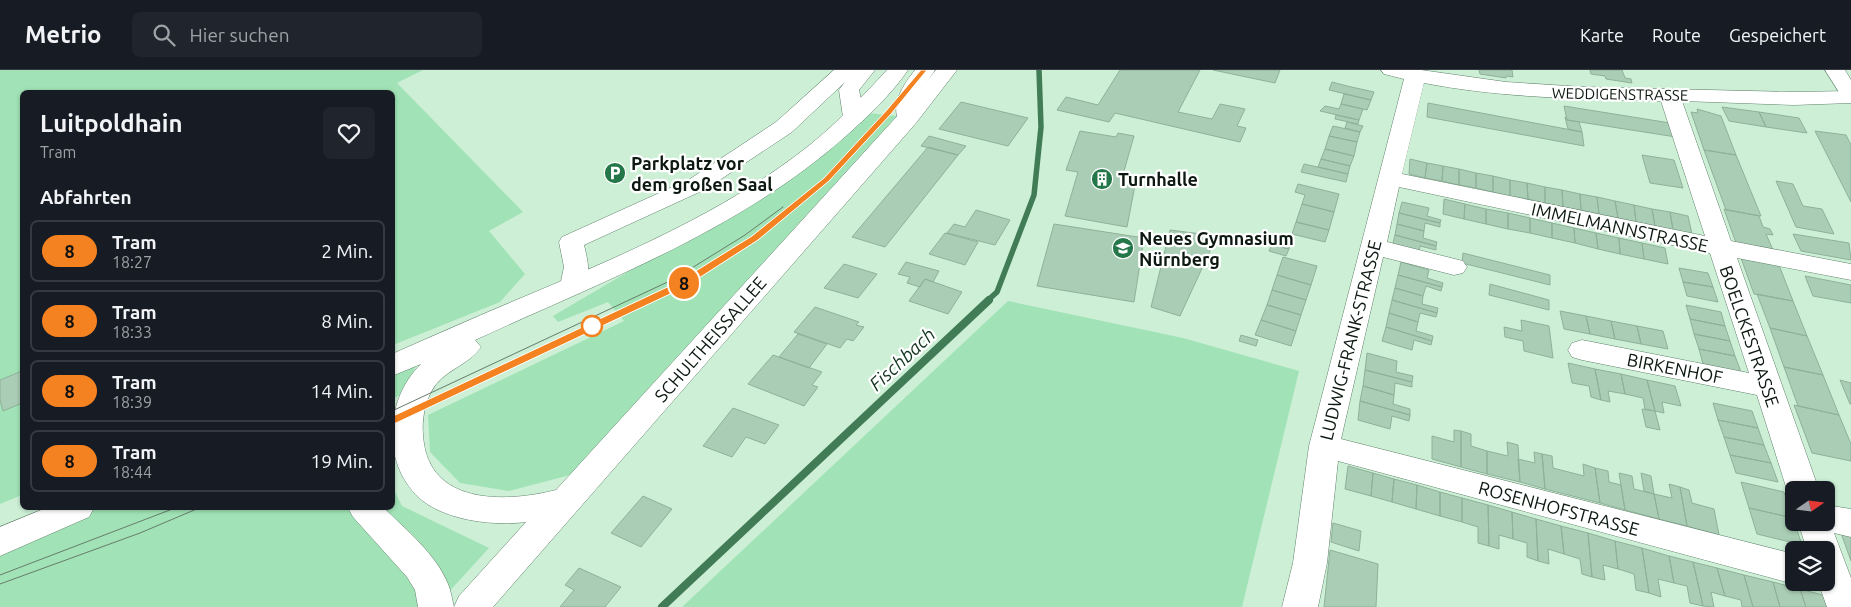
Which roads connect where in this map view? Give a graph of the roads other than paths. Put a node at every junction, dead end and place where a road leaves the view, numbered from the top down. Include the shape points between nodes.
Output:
1 (846, 70) edge
2 (865, 70) edge
3 (898, 70) edge
4 (925, 70) edge
5 (947, 70) edge
6 (1835, 70) edge
7 (1403, 73) edge
8 (1670, 96) junction
9 (1851, 97) edge
10 (854, 117) junction
11 (908, 118) junction
12 (1390, 178) junction
13 (1373, 246) junction
14 (1720, 247) junction
15 (1454, 267) dead end
16 (1851, 272) edge
17 (574, 286) junction
18 (541, 300) junction
19 (1582, 350) dead end
20 (395, 365) edge
21 (1768, 387) junction
22 (1324, 446) junction
23 (1800, 481) edge
24 (569, 499) junction
25 (73, 510) edge
26 (366, 510) edge
27 (1835, 520) edge
28 (1851, 523) edge
29 (0, 542) edge
30 (1785, 568) edge
31 (436, 607) edge
32 (472, 607) edge
33 (1300, 607) edge

1 - 17 street via 784,127 698,184 571,242 577,267
2 - 10 street via 849,90
3 - 10 street
4 - 11 street via 910,90 906,108
5 - 11 street, SCHULTHEISSALLEE
6 - 9 street
7 - 8 street, WEDDIGENSTRASSE via 1467,85 1538,92
7 - 12 street, LUDWIG-FRANK-STRASSE
8 - 9 street, WEDDIGENSTRASSE
8 - 14 street, BOELCKESTRASSE
10 - 17 street via 802,161 741,201 657,247
11 - 24 street, SCHULTHEISSALLEE
12 - 13 street, LUDWIG-FRANK-STRASSE
12 - 14 street, IMMELMANNSTRASSE
13 - 15 street
13 - 22 street, LUDWIG-FRANK-STRASSE
14 - 16 street, IMMELMANNSTRASSE
14 - 21 street, BOELCKESTRASSE
17 - 18 street
18 - 20 street
18 - 24 street via 516,324 461,350 430,372 412,403 407,428 408,446 424,482 448,500 480,508 518,511
19 - 21 street, BIRKENHOF
21 - 23 street, BOELCKESTRASSE
22 - 30 street, ROSENHOFSTRASSE
22 - 33 street, LUDWIG-FRANK-STRASSE via 1310,563
24 - 32 street, SCHULTHEISSALLEE
25 - 29 street
26 - 31 street via 419,567 432,586
27 - 28 street

